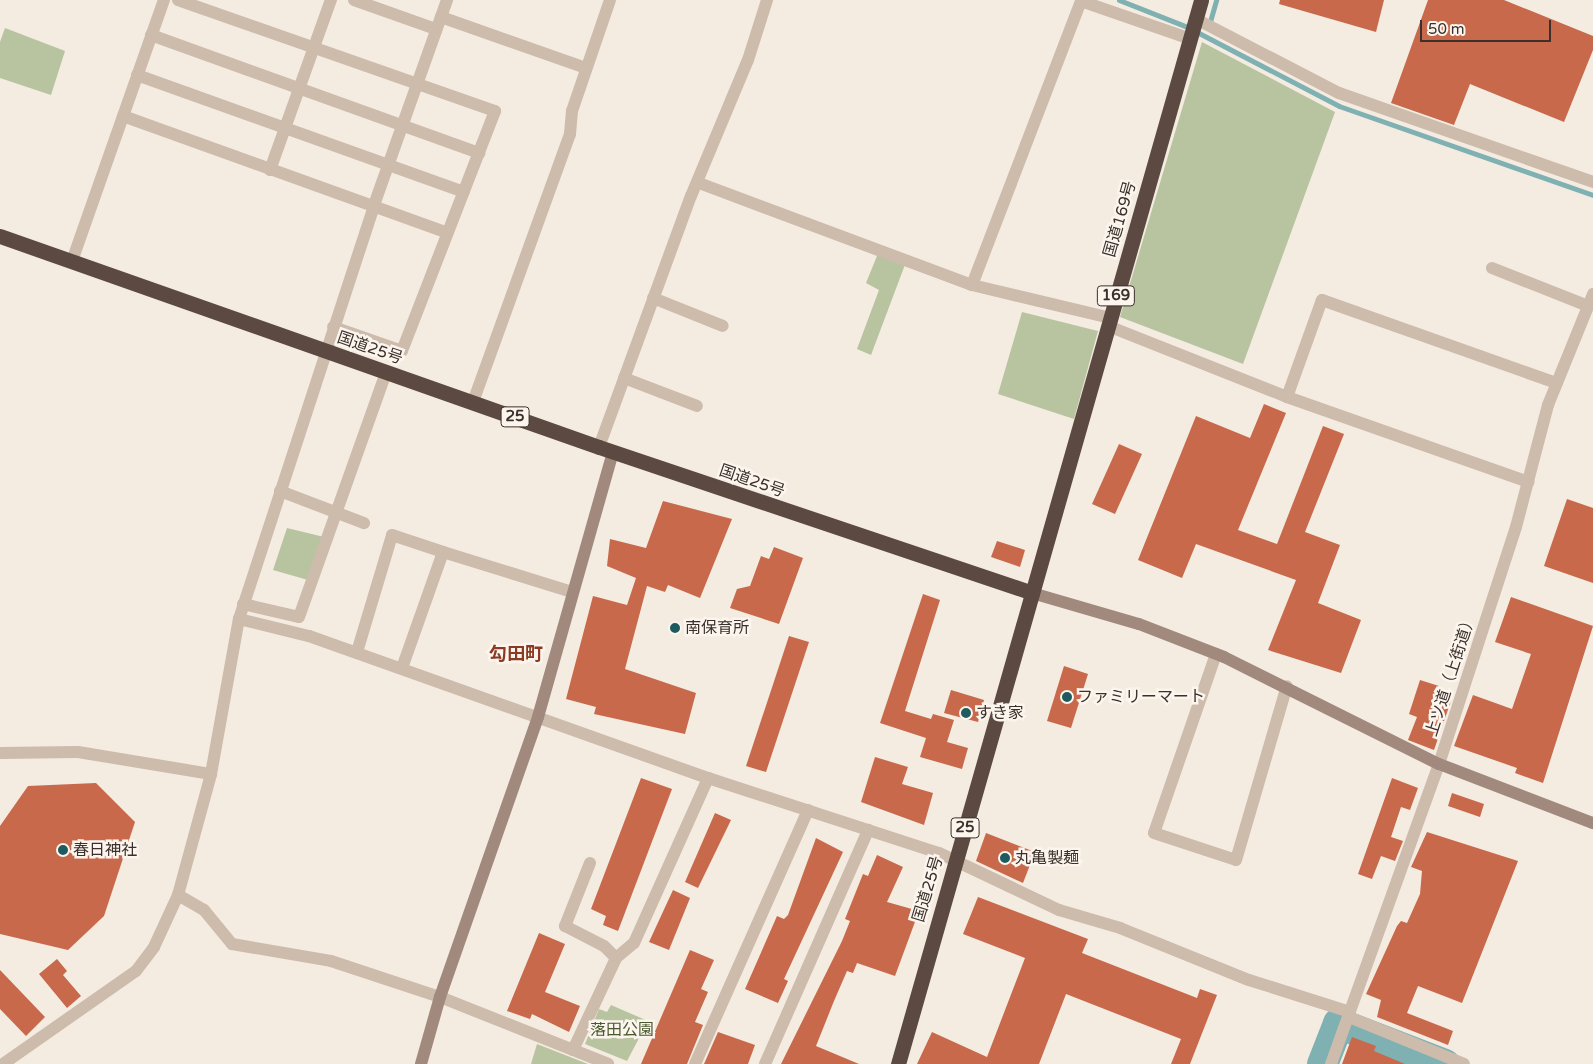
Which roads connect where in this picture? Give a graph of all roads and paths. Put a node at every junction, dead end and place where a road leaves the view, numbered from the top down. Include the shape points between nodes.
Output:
1 (164, 0) edge
2 (178, 0) edge
3 (332, 0) edge
4 (354, 0) edge
5 (447, 0) edge
6 (610, 0) edge
7 (767, 0) edge
8 (1201, 0) edge
9 (1196, 19) junction
10 (439, 23) junction
11 (151, 35) junction
12 (1191, 39) junction
13 (314, 46) junction
14 (586, 68) junction
15 (137, 75) junction
16 (417, 84) junction
17 (299, 89) junction
18 (123, 116) junction
19 (402, 126) junction
20 (285, 128) junction
21 (479, 153) junction
22 (388, 164) junction
23 (270, 170) junction
24 (1593, 182) edge
25 (699, 183) junction
26 (464, 192) junction
27 (374, 205) junction
28 (448, 233) junction
29 (0, 236) edge
30 (72, 261) junction
31 (1492, 268) dead end
32 (972, 285) junction
33 (654, 298) junction
34 (1591, 300) edge
35 (1109, 322) junction
36 (723, 326) dead end
37 (333, 327) junction
38 (326, 351) junction
39 (386, 372) junction
40 (624, 378) junction
41 (1557, 383) junction
42 (1287, 397) junction
43 (473, 402) junction
44 (697, 406) dead end
45 (598, 447) junction
46 (613, 452) junction
47 (1528, 482) junction
48 (280, 491) junction
49 (336, 513) junction
50 (364, 523) dead end
51 (443, 552) junction
52 (572, 592) junction
53 (1032, 593) junction
54 (243, 604) junction
55 (239, 618) junction
56 (357, 652) junction
57 (1216, 654) junction
58 (402, 668) junction
59 (1287, 686) junction
60 (538, 717) junction
61 (0, 753) edge
62 (1438, 764) junction
63 (212, 774) junction
64 (708, 778) junction
65 (808, 810) junction
66 (1593, 823) edge
67 (868, 830) junction
68 (956, 861) junction
69 (590, 863) dead end
70 (178, 895) junction
71 (616, 958) junction
72 (440, 997) junction
73 (1350, 1015) junction
74 (573, 1050) junction
75 (2, 1063) edge
76 (421, 1064) edge
77 (608, 1064) edge
78 (695, 1064) edge
79 (765, 1064) edge
80 (898, 1064) edge
81 (1331, 1064) edge
82 (1464, 1064) edge

1 - 11 street
2 - 13 street
3 - 13 street
4 - 10 street
5 - 10 street
6 - 14 street
7 - 25 street
8 - 9 highway, 国道169号 / 169
9 - 12 highway, 国道169号 / 169
9 - 24 street via 1339,93
10 - 14 street
10 - 16 street
11 - 15 street
11 - 17 street
12 - 32 street via 1081,1
12 - 35 highway, 国道169号 / 169
13 - 16 street
13 - 17 street
14 - 43 street via 570,134
15 - 18 street
15 - 20 street
16 - 19 street
16 - 21 street via 495,111
17 - 19 street
17 - 20 street
18 - 23 street
18 - 30 street
19 - 21 street
19 - 22 street
20 - 22 street
20 - 23 street
21 - 26 street
22 - 26 street
22 - 27 street
23 - 27 street
25 - 32 street
25 - 33 street
26 - 28 street
27 - 28 street
27 - 37 street
28 - 37 street via 402,351
29 - 30 highway, 国道25号 / 25
30 - 38 highway, 国道25号 / 25
31 - 34 street
32 - 35 street
33 - 36 street
33 - 40 street
34 - 41 street, 上ツ道（上街道）
35 - 42 street
35 - 53 highway, 国道169号 / 169
37 - 38 street
38 - 39 highway, 国道25号 / 25
38 - 48 street
39 - 43 highway, 国道25号 / 25
39 - 49 street
40 - 44 street
40 - 45 street
41 - 42 street via 1322,300
41 - 47 street, 上ツ道（上街道）
42 - 47 street
43 - 45 highway, 国道25号 / 25
45 - 46 highway, 国道25号 / 25
46 - 52 street
46 - 53 highway, 国道25号 / 25
47 - 62 street, 上ツ道（上街道）
48 - 49 street
48 - 54 street
49 - 50 street
49 - 54 street via 299,616
51 - 52 street
51 - 56 street via 392,535
51 - 58 street
52 - 60 street
53 - 57 street via 1139,624
53 - 68 highway, 国道25号 / 25
54 - 55 street
55 - 56 street
55 - 63 street
56 - 58 street
57 - 59 street
57 - 59 street via 1154,833 1236,860
58 - 60 street
59 - 62 street
60 - 64 street
60 - 72 street
61 - 63 street via 78,752
62 - 66 street
62 - 73 street, 上ツ道（上街道）
63 - 70 street
64 - 65 street
64 - 71 street via 634,944
65 - 67 street
65 - 78 street
67 - 68 street
67 - 79 street
68 - 73 street via 1059,910 1120,928 1249,980
68 - 80 highway, 国道25号 / 25
69 - 71 street via 565,926 604,946
70 - 72 street via 204,910 232,944 331,961
70 - 75 street via 154,947 136,970
71 - 74 street
72 - 74 street
72 - 76 street
73 - 81 street, 上ツ道（上街道）
73 - 82 street
74 - 77 street

